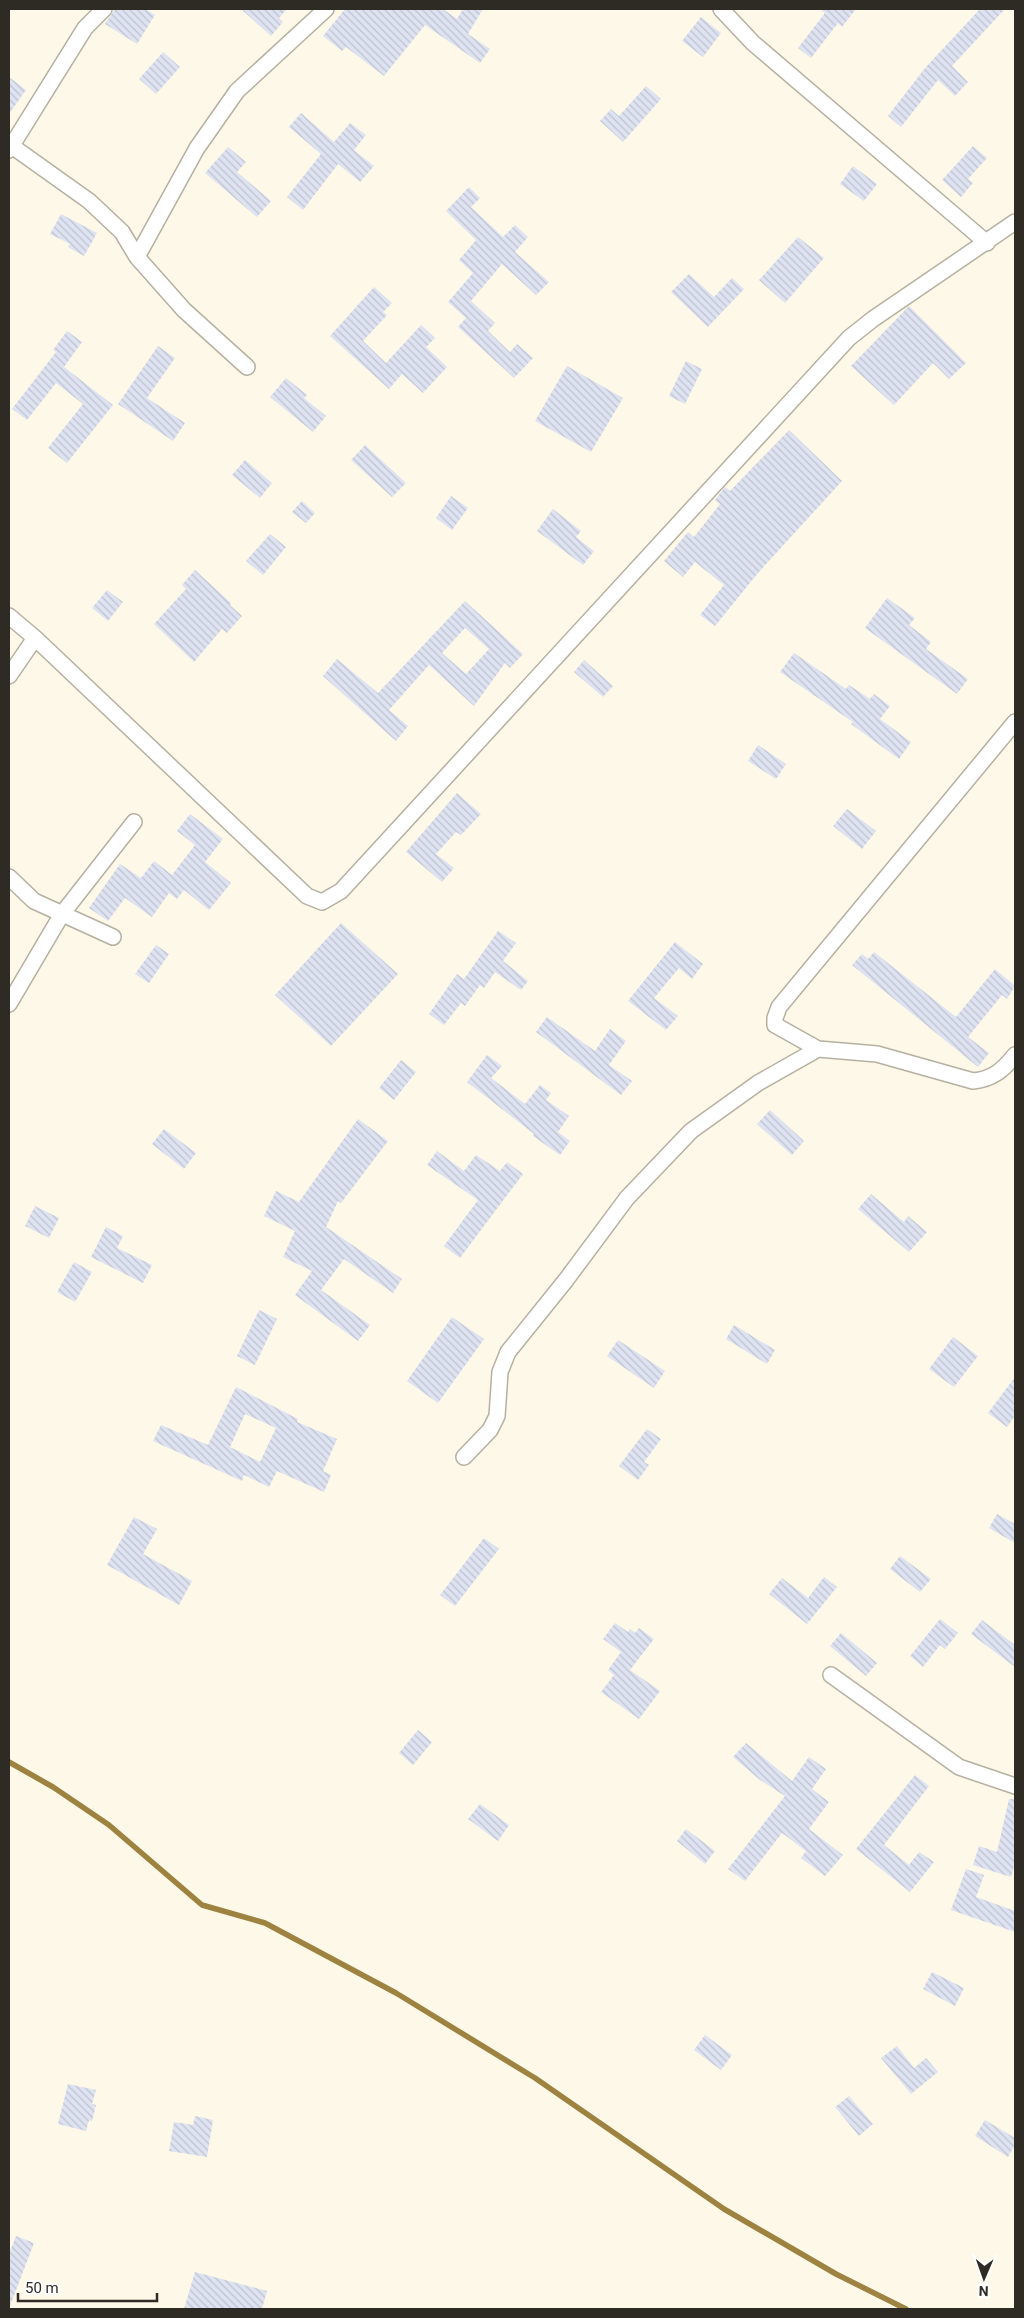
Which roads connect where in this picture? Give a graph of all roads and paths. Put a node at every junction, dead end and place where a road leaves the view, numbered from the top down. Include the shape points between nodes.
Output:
1 (104, 9) edge
2 (326, 9) edge
3 (721, 9) edge
4 (10, 147) edge
5 (1015, 222) edge
6 (987, 243) junction
7 (137, 257) junction
8 (247, 367) dead end
9 (9, 616) edge
10 (35, 638) junction
11 (9, 676) edge
12 (1015, 722) edge
13 (134, 822) dead end
14 (9, 877) edge
15 (62, 914) junction
16 (113, 937) dead end
17 (9, 1004) edge
18 (818, 1050) junction
19 (1015, 1055) edge
20 (464, 1457) dead end
21 (832, 1675) dead end
22 (1015, 1786) edge

1 - 4 street via 85,28
2 - 7 street via 237,91 198,148
3 - 6 street via 753,44
4 - 7 street via 88,201 122,232
5 - 6 street
6 - 10 street via 849,338 348,884 322,902 307,896
7 - 8 street via 184,310
9 - 10 street
10 - 11 street
12 - 18 street via 779,1007 775,1025
13 - 15 street
14 - 15 street via 34,901
15 - 16 street
15 - 17 street
18 - 19 street via 877,1054 973,1081 988,1079 1003,1070
18 - 20 street via 758,1083 691,1131 626,1198 508,1352 500,1372 498,1416 490,1430
21 - 22 street via 960,1767

